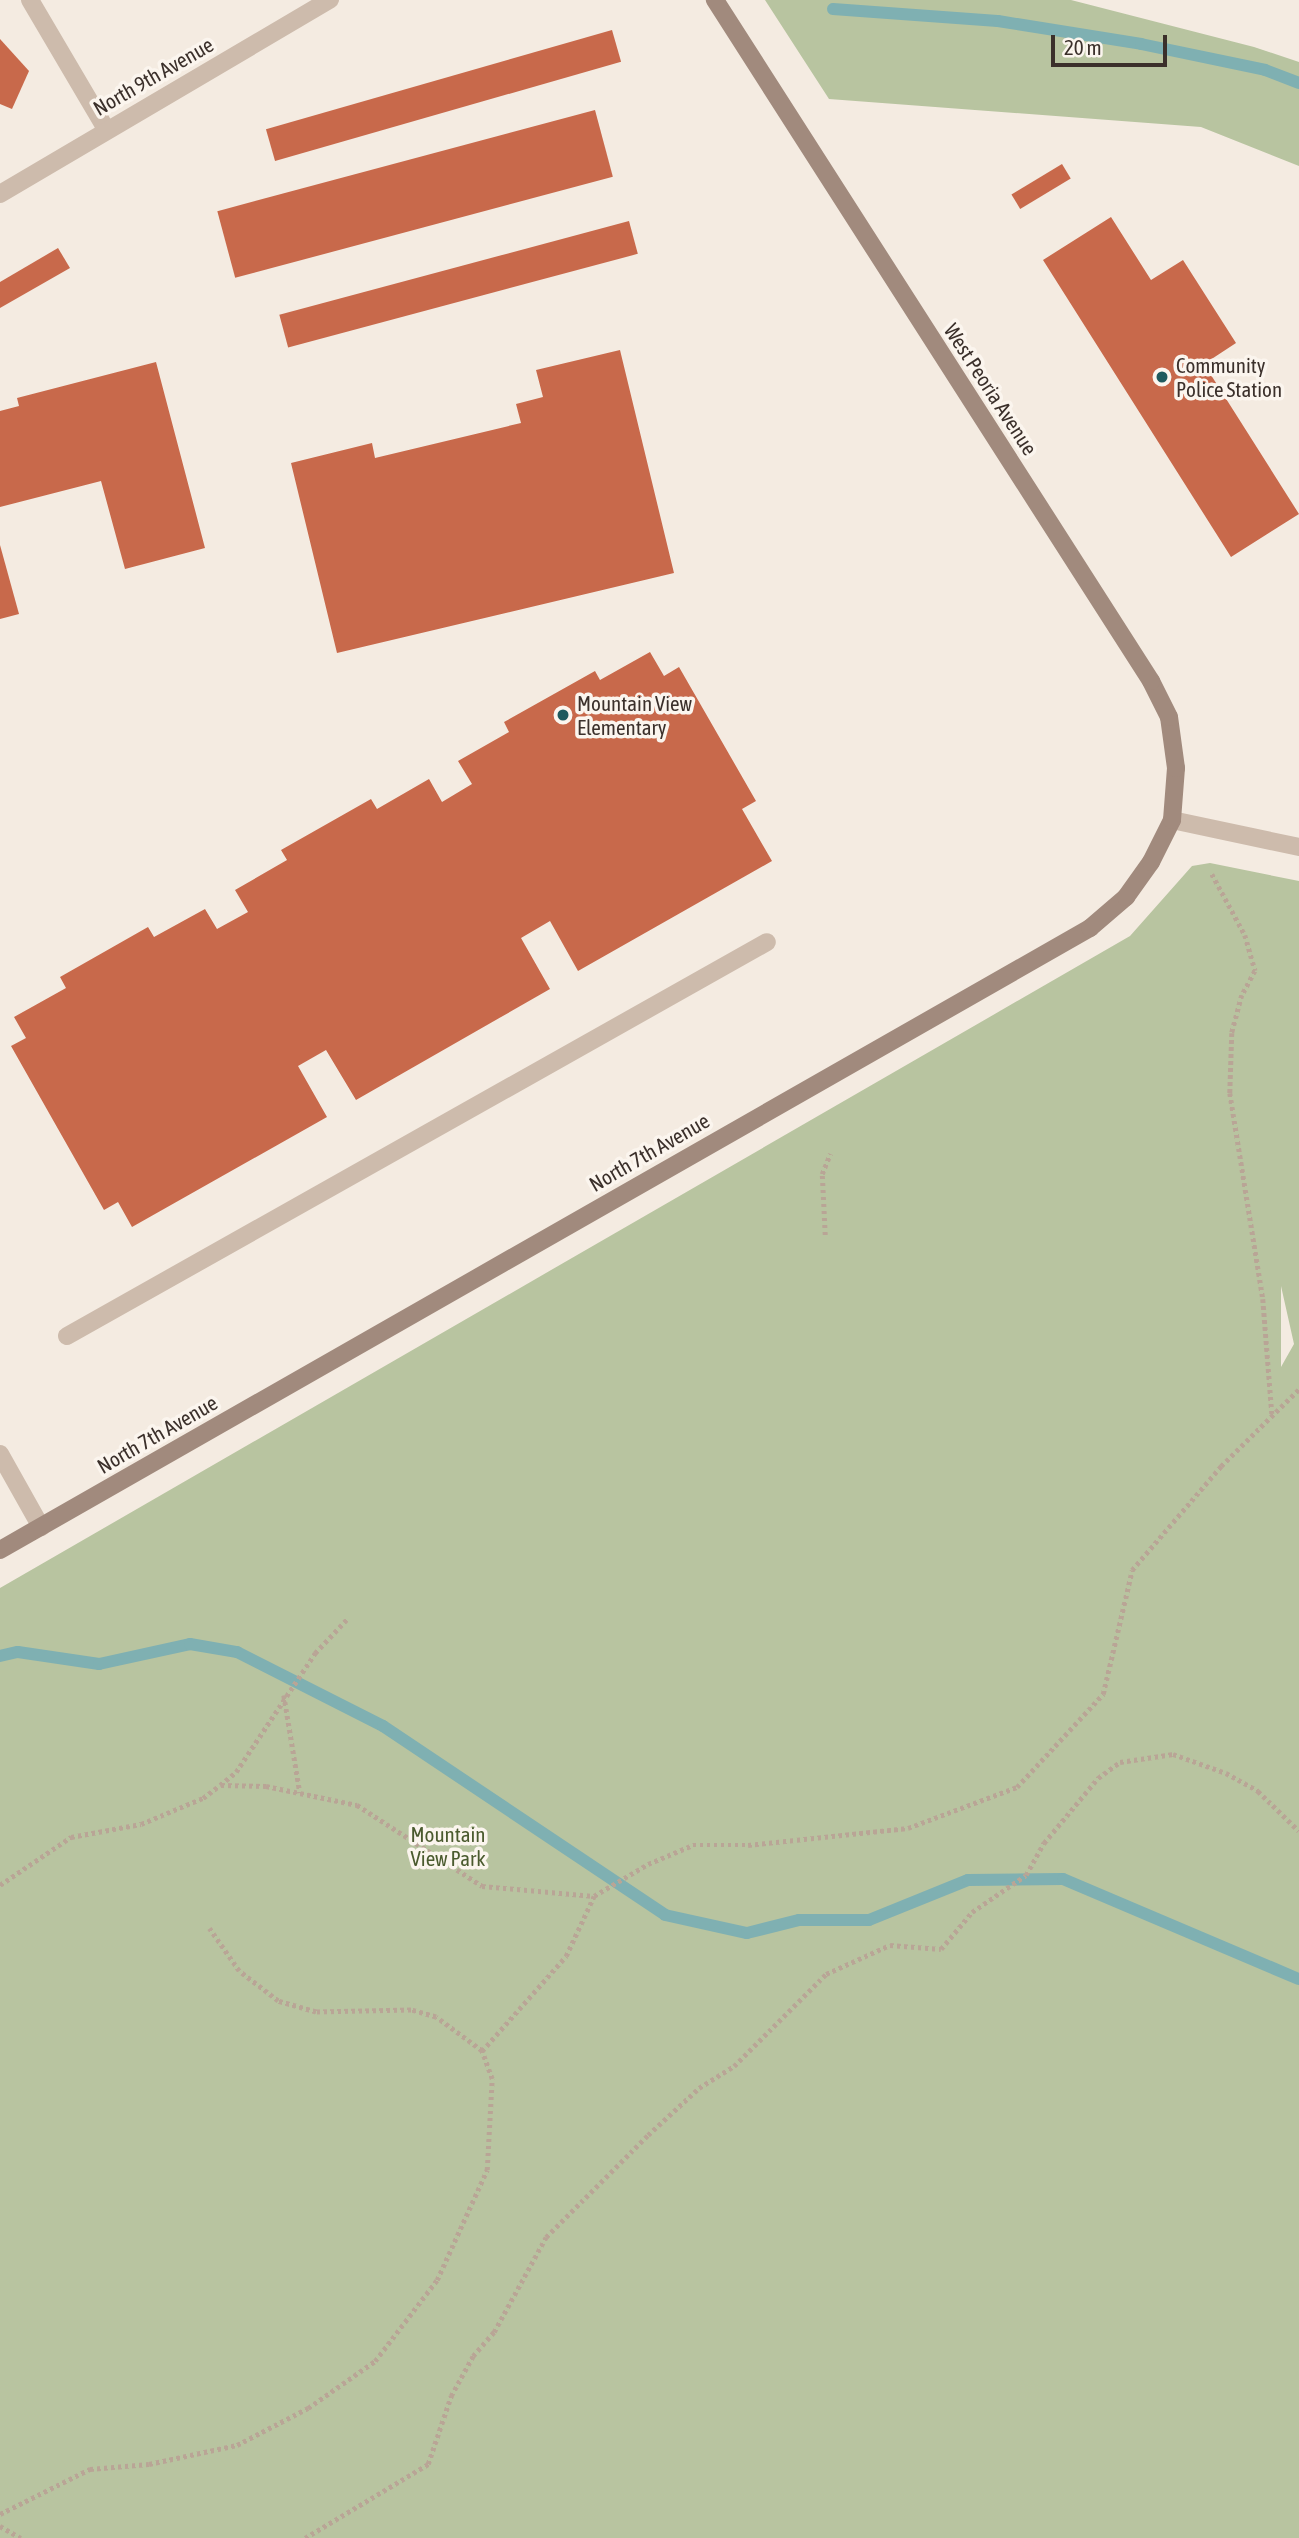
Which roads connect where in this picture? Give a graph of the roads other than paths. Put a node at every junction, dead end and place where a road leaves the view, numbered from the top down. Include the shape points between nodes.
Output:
1 (30, 0) edge
2 (330, 0) edge
3 (715, 0) edge
4 (106, 129) junction
5 (0, 194) edge
6 (1172, 820) junction
7 (1299, 847) edge
8 (767, 942) dead end
9 (67, 1336) dead end
10 (0, 1454) edge
11 (41, 1527) junction
12 (0, 1550) edge

1 - 4 street
2 - 4 street, North 9th Avenue
3 - 6 street, West Peoria Avenue via 1151,681 1169,717 1176,768
4 - 5 street, North 9th Avenue
6 - 7 street
6 - 11 street, North 7th Avenue via 1151,862 1126,897 1090,928
8 - 9 street
10 - 11 street
11 - 12 street, North 7th Avenue

